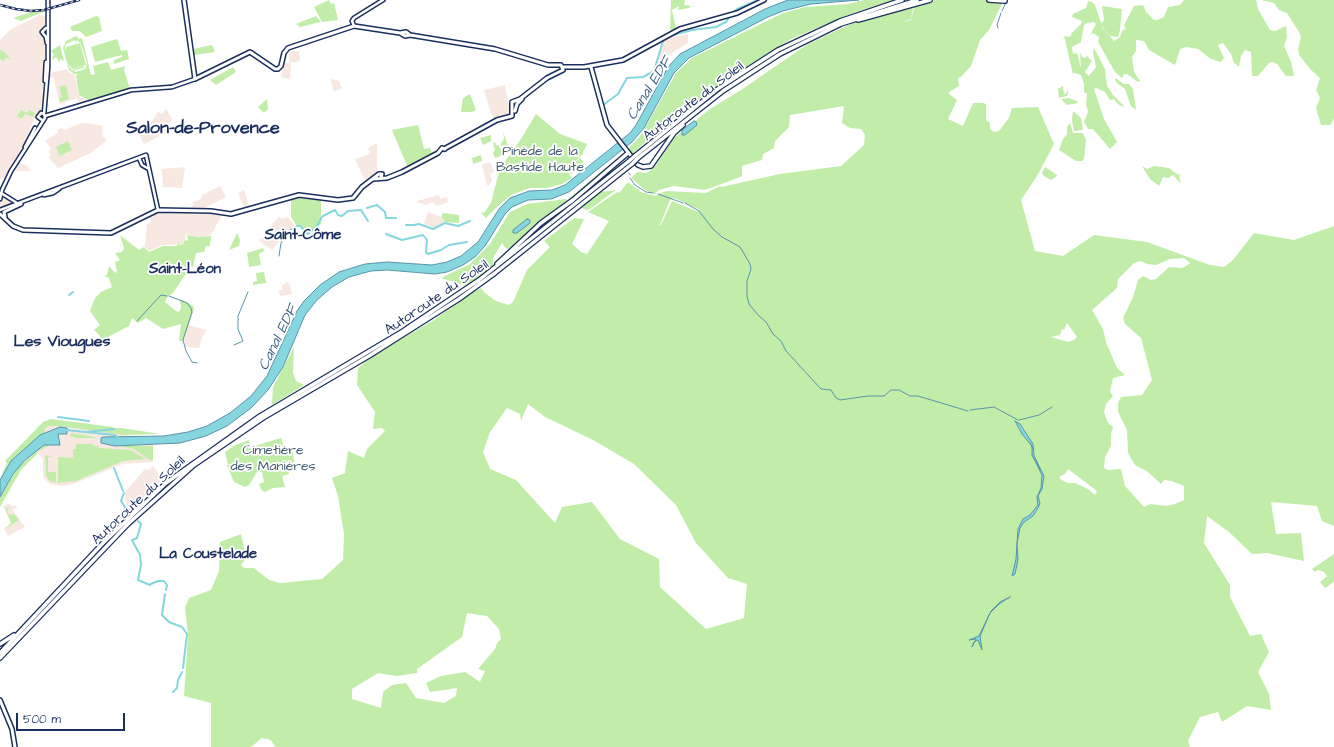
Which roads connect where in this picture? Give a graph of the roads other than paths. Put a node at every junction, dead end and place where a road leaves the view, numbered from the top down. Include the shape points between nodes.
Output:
1 (48, 0) edge
2 (184, 0) edge
3 (383, 0) edge
4 (764, 0) edge
5 (902, 0) edge
6 (917, 0) edge
7 (930, 0) edge
8 (990, 0) edge
9 (1005, 1) dead end
10 (354, 26) junction
11 (47, 29) junction
12 (822, 33) junction
13 (46, 35) junction
14 (592, 66) junction
15 (563, 68) junction
16 (555, 69) junction
17 (195, 79) junction
18 (704, 105) junction
19 (43, 117) junction
20 (629, 153) joint
21 (637, 156) junction
22 (139, 159) junction
23 (630, 162) junction
24 (148, 163) junction
25 (638, 164) dead end
26 (144, 166) junction
27 (149, 169) junction
28 (1, 193) junction
29 (0, 199) edge
30 (19, 203) junction
31 (158, 210) junction
32 (0, 213) edge
33 (5, 218) junction
34 (479, 280) junction
35 (410, 329) junction
36 (320, 383) junction
37 (39, 611) junction
38 (0, 644) edge
39 (0, 653) edge
40 (0, 658) edge
41 (0, 702) edge

1 - 11 main road
2 - 17 main road
3 - 10 main road via 352,20
4 - 14 main road via 737,13 680,29 623,60
5 - 21 highway, Autoroute du Soleil via 840,21 778,50 719,88
6 - 12 highway, Autoroute du Soleil via 866,15
7 - 12 highway
8 - 9 highway
10 - 16 main road via 495,49
10 - 17 main road via 288,48 279,68 275,69 251,52
11 - 13 main road
11 - 13 main road via 42,31
12 - 18 highway, Autoroute du Soleil via 761,65
13 - 19 main road via 48,66
14 - 15 main road
14 - 20 main road via 606,122
15 - 16 main road
15 - 16 main road
16 - 31 main road via 552,75 515,104 512,116 495,122 404,171 373,179 352,196 340,200 299,195 229,215 210,211
17 - 19 main road via 168,87 131,90
18 - 21 highway, Autoroute du Soleil
18 - 25 highway via 677,130 654,163 648,167
19 - 28 main road
20 - 34 highway via 573,200 541,222
21 - 23 highway, Autoroute du Soleil, bridge
22 - 24 main road via 146,155
22 - 26 main road
22 - 30 main road
23 - 34 highway, Autoroute du Soleil
23 - 35 highway, Autoroute du Soleil via 495,273
24 - 26 main road
24 - 27 main road
26 - 27 main road
27 - 31 main road
28 - 29 main road
28 - 30 main road
30 - 32 main road
30 - 32 main road
30 - 33 main road via 4,212
31 - 33 main road via 109,233 27,231 16,228
32 - 33 main road
34 - 35 highway, Autoroute du Soleil
35 - 36 highway, Autoroute du Soleil
36 - 37 highway, Autoroute du Soleil via 260,416 220,442 166,483 103,543
36 - 40 highway, Autoroute du Soleil via 224,444 170,485 112,539
37 - 38 highway via 11,638
37 - 39 highway, Autoroute du Soleil
41 - 41 main road via 10,728 15,747 12,729

